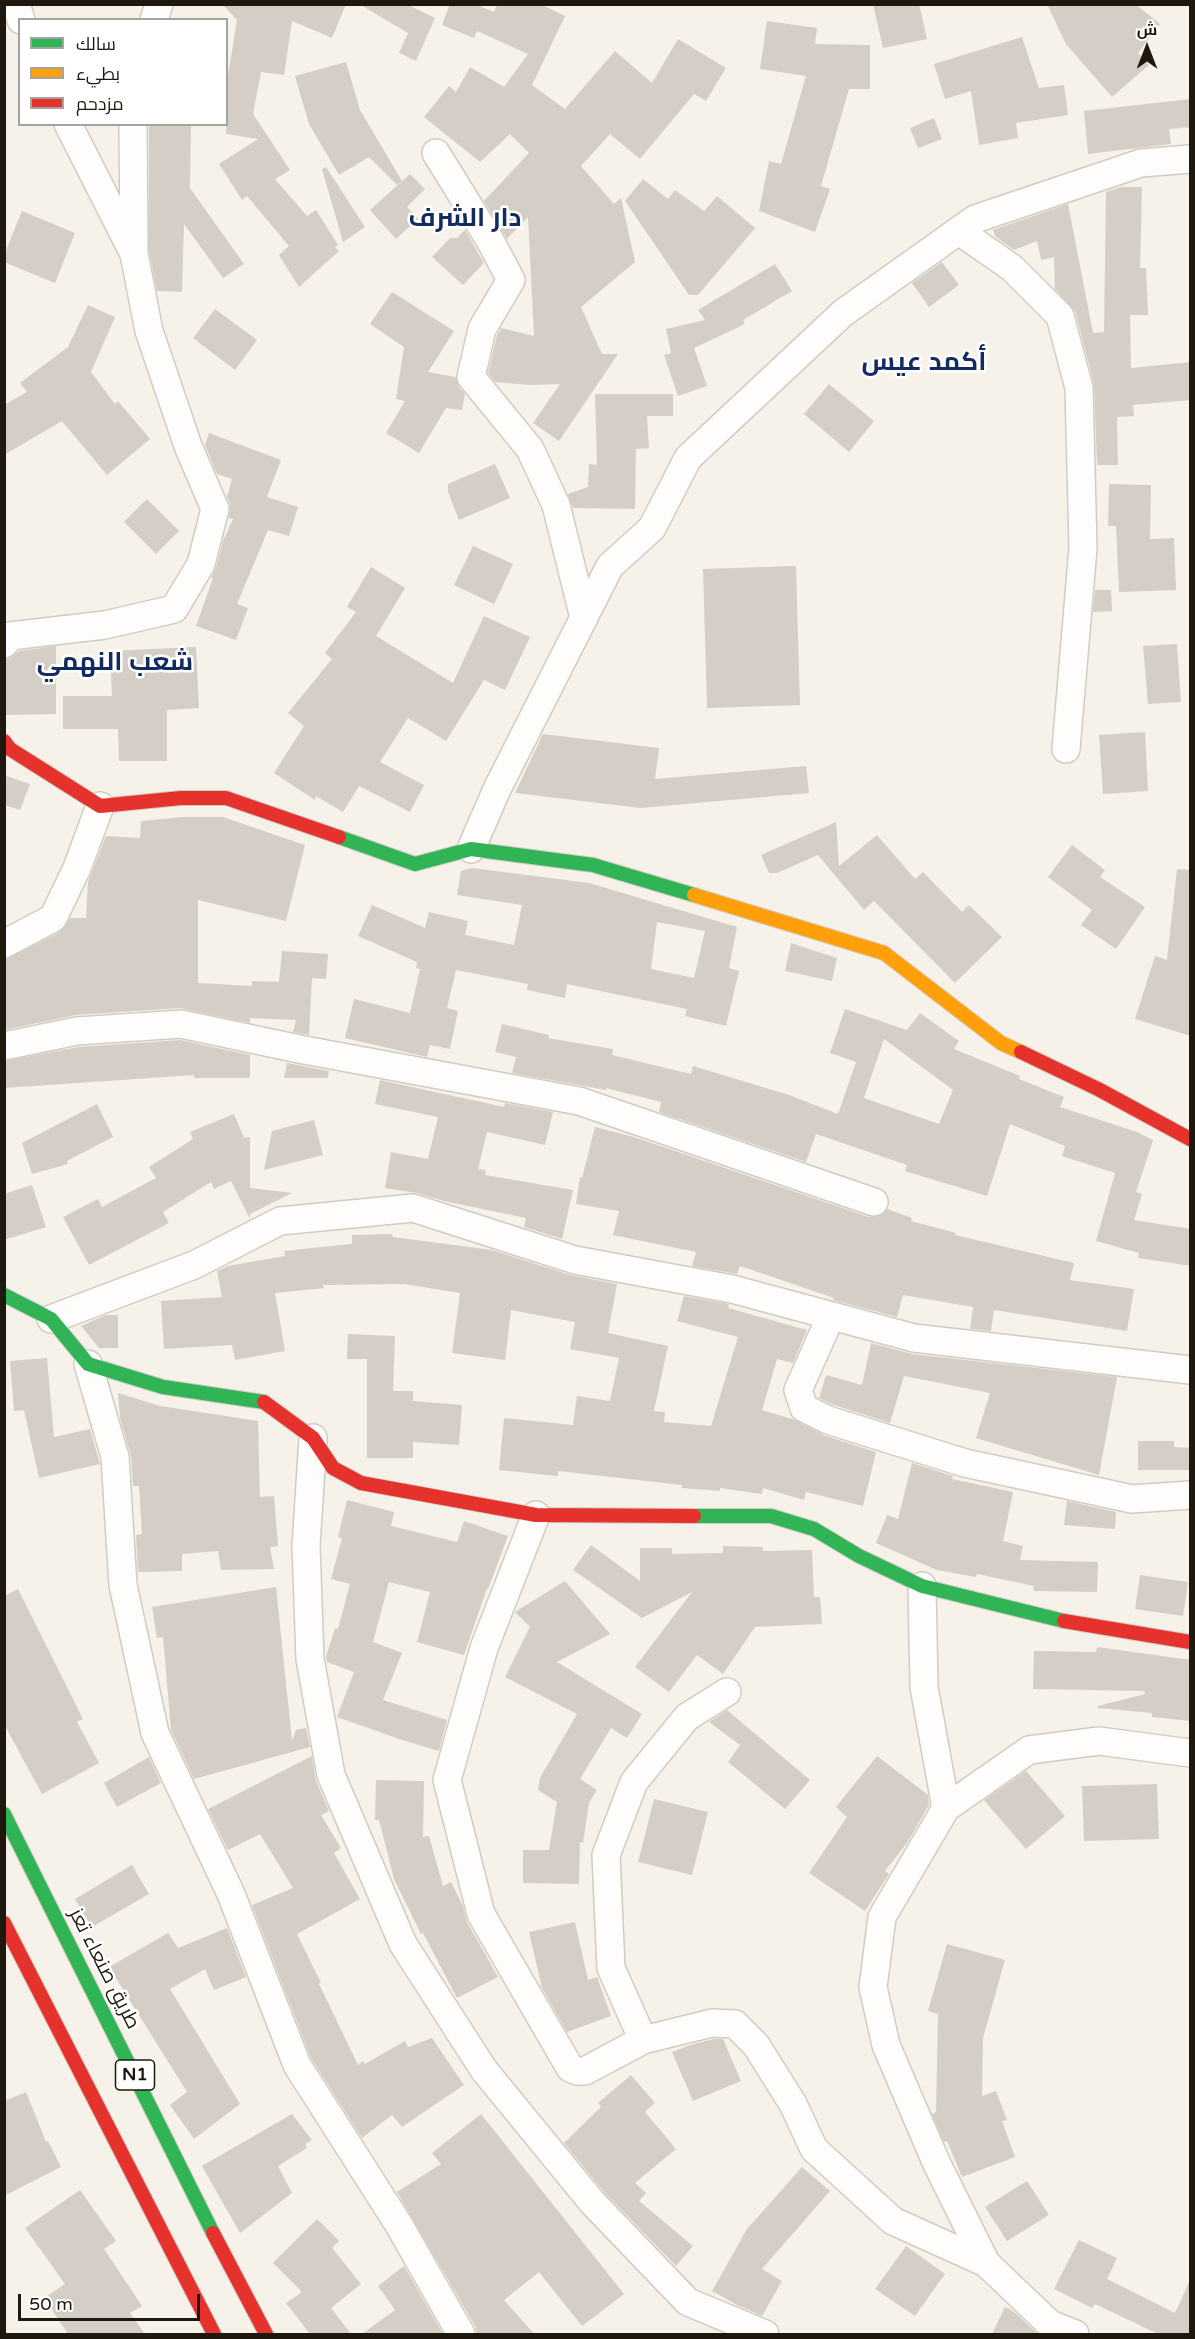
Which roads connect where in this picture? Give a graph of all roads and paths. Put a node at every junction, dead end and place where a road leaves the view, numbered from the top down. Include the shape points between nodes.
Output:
1 (69, 126) edge
2 (133, 126) edge
3 (436, 153) dead end
4 (1191, 159) edge
5 (959, 231) junction
6 (134, 254) junction
7 (584, 618) junction
8 (4, 644) edge
9 (4, 741) edge
10 (1066, 749) dead end
11 (100, 806) junction
12 (471, 849) junction
13 (4, 944) edge
14 (4, 1046) edge
15 (1191, 1139) edge
16 (874, 1202) dead end
17 (4, 1295) edge
18 (831, 1316) junction
19 (51, 1319) junction
20 (88, 1364) junction
21 (1191, 1370) edge
22 (313, 1438) junction
23 (1191, 1495) edge
24 (536, 1515) junction
25 (922, 1586) junction
26 (1191, 1642) edge
27 (727, 1692) dead end
28 (1191, 1753) edge
29 (946, 1808) junction
30 (4, 1814) edge
31 (4, 1923) edge
32 (643, 2040) junction
33 (986, 2263) junction
34 (214, 2334) edge
35 (266, 2334) edge
36 (461, 2334) edge
37 (765, 2334) edge
38 (1075, 2334) edge

1 - 6 street
2 - 6 street
3 - 7 street via 511,280 482,329 471,377 530,450 543,477 556,505
4 - 5 street via 1142,163 975,219
5 - 7 street via 843,313 688,458 652,528 610,566
5 - 10 street via 1012,268 1060,316 1079,388 1083,548
6 - 8 street via 149,331 188,446 215,509 201,564 174,609 105,625 10,636
7 - 12 street via 497,789
9 - 11 main road via 10,749
11 - 12 main road via 226,798 415,864
11 - 13 street via 53,918
12 - 15 main road via 592,865 884,953 1001,1042
14 - 16 street via 77,1030 181,1024 579,1101
17 - 19 main road
18 - 19 street via 732,1289 575,1260 412,1208 280,1221 194,1265
18 - 21 street via 914,1338
18 - 23 street via 798,1390 804,1408 820,1416 965,1463 1132,1499
19 - 20 main road
20 - 22 main road via 163,1387 262,1401
20 - 36 street via 116,1457 123,1585 155,1733 231,1894 297,2065 399,2225
22 - 24 main road via 333,1468 362,1483
22 - 37 street via 306,1546 310,1659 331,1775 403,1944 484,2070 592,2202 688,2302
24 - 25 main road via 771,1516 814,1529
24 - 32 street via 484,1648 447,1780 481,1914 570,2068 585,2071
25 - 26 main road via 1086,1626
25 - 29 street via 924,1687
27 - 32 street via 687,1717 634,1782 606,1855 611,1968
28 - 29 street via 1100,1741 1029,1750
29 - 33 street via 882,1917 873,1987 886,2045 936,2162
30 - 35 main road, طريق صنعاء تعز / N1 via 212,2244
31 - 34 main road, N1 via 183,2262
32 - 33 street via 712,2023 735,2024 756,2045 793,2104 814,2150 893,2221
33 - 38 street via 1050,2325

